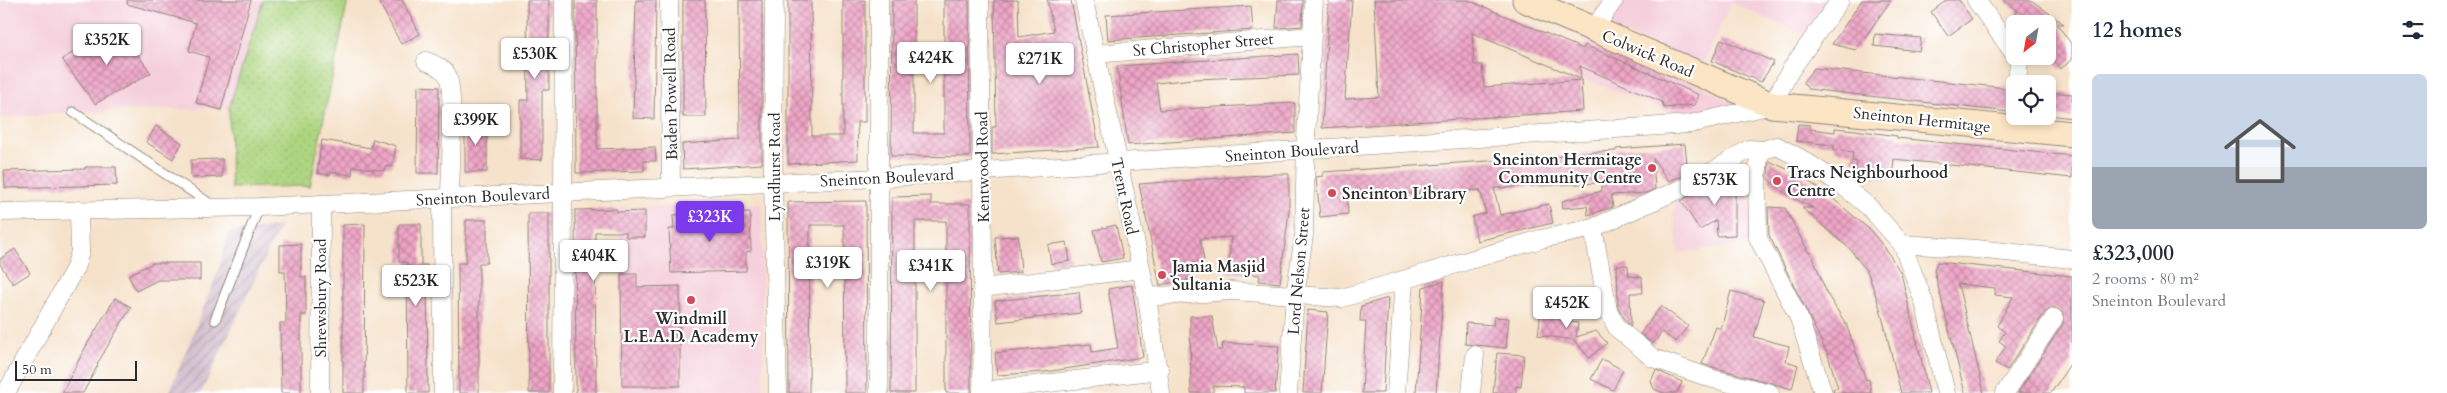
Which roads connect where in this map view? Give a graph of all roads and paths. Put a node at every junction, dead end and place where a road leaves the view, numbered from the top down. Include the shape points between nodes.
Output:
1 (564, 0) edge
2 (669, 0) edge
3 (774, 0) edge
4 (879, 0) edge
5 (980, 0) edge
6 (1084, 0) edge
7 (1314, 0) edge
8 (1525, 0) edge
9 (1614, 0) edge
10 (1840, 0) edge
11 (1976, 0) edge
12 (1594, 30) junction
13 (1311, 36) junction
14 (2006, 43) edge
15 (1095, 54) junction
16 (426, 61) dead end
17 (1772, 105) junction
18 (73, 112) dead end
19 (2006, 121) edge
20 (2029, 125) edge
21 (2072, 134) edge
22 (1306, 150) junction
23 (1763, 150) junction
24 (1118, 164) junction
25 (981, 172) junction
26 (878, 178) junction
27 (773, 182) junction
28 (672, 187) junction
29 (562, 191) junction
30 (446, 198) junction
31 (320, 204) junction
32 (259, 207) junction
33 (216, 208) junction
34 (79, 210) junction
35 (0, 212) edge
36 (1594, 228) junction
37 (1902, 244) junction
38 (2072, 259) edge
39 (1141, 269) junction
40 (1404, 281) junction
41 (982, 288) junction
42 (1295, 296) junction
43 (1147, 297) junction
44 (2054, 318) dead end
45 (214, 320) dead end
46 (1474, 356) dead end
47 (1160, 370) junction
48 (982, 392) edge
49 (6, 393) edge
50 (320, 393) edge
51 (443, 393) edge
52 (562, 393) edge
53 (778, 393) edge
54 (880, 393) edge
55 (1162, 393) edge
56 (1288, 393) edge
57 (1396, 393) edge
58 (1471, 393) edge
59 (1770, 393) edge
60 (1823, 393) edge
61 (1946, 393) edge
62 (2005, 393) edge

1 - 29 street
2 - 28 street, Baden Powell Road
3 - 27 street, Lyndhurst Road
4 - 26 street
5 - 25 street, Kentwood Road
6 - 15 street, Trent Road
7 - 13 street, Lord Nelson Street
8 - 12 street, Colwick Road
9 - 12 street
10 - 17 street via 1790,71
11 - 14 street
12 - 17 street, Colwick Road
13 - 15 street, St Christopher Street
13 - 22 street, Lord Nelson Street
15 - 24 street, Trent Road
16 - 30 street via 436,64 447,74 451,94
17 - 19 street, Sneinton Hermitage
17 - 22 street, Sneinton Boulevard via 1690,124
18 - 33 lane
20 - 21 street, Sneinton Hermitage
22 - 24 street, Sneinton Boulevard
22 - 42 street, Lord Nelson Street via 1304,235
23 - 36 street via 1749,150 1694,183
23 - 37 street via 1772,146 1782,148 1842,185 1869,207
23 - 60 street via 1757,177 1758,238 1799,318
24 - 25 street, Sneinton Boulevard
24 - 39 street, Trent Road
25 - 26 street, Sneinton Boulevard
25 - 41 street, Kentwood Road
26 - 27 street, Sneinton Boulevard
26 - 54 street
27 - 28 street, Sneinton Boulevard
27 - 53 street, Lyndhurst Road
28 - 29 street, Sneinton Boulevard
29 - 30 street, Sneinton Boulevard
29 - 52 street
30 - 31 street, Sneinton Boulevard
30 - 51 street
31 - 32 street, Sneinton Boulevard
31 - 50 street, Shrewsbury Road
32 - 33 street, Sneinton Boulevard
32 - 45 lane
33 - 34 street, Sneinton Boulevard
34 - 35 street, Sneinton Boulevard
34 - 49 street via 80,252 75,268
36 - 40 street via 1541,239
36 - 59 street via 1608,310 1616,328 1653,358 1713,379
37 - 38 street via 1976,248
37 - 61 street via 1924,302
39 - 41 street
39 - 43 street, Trent Road
40 - 42 street via 1342,298
40 - 57 street
41 - 48 street, Kentwood Road
42 - 43 street via 1231,291
42 - 56 street, Lord Nelson Street
43 - 47 street, Trent Road
44 - 62 street
46 - 58 street
47 - 48 street
47 - 55 street, Trent Road

